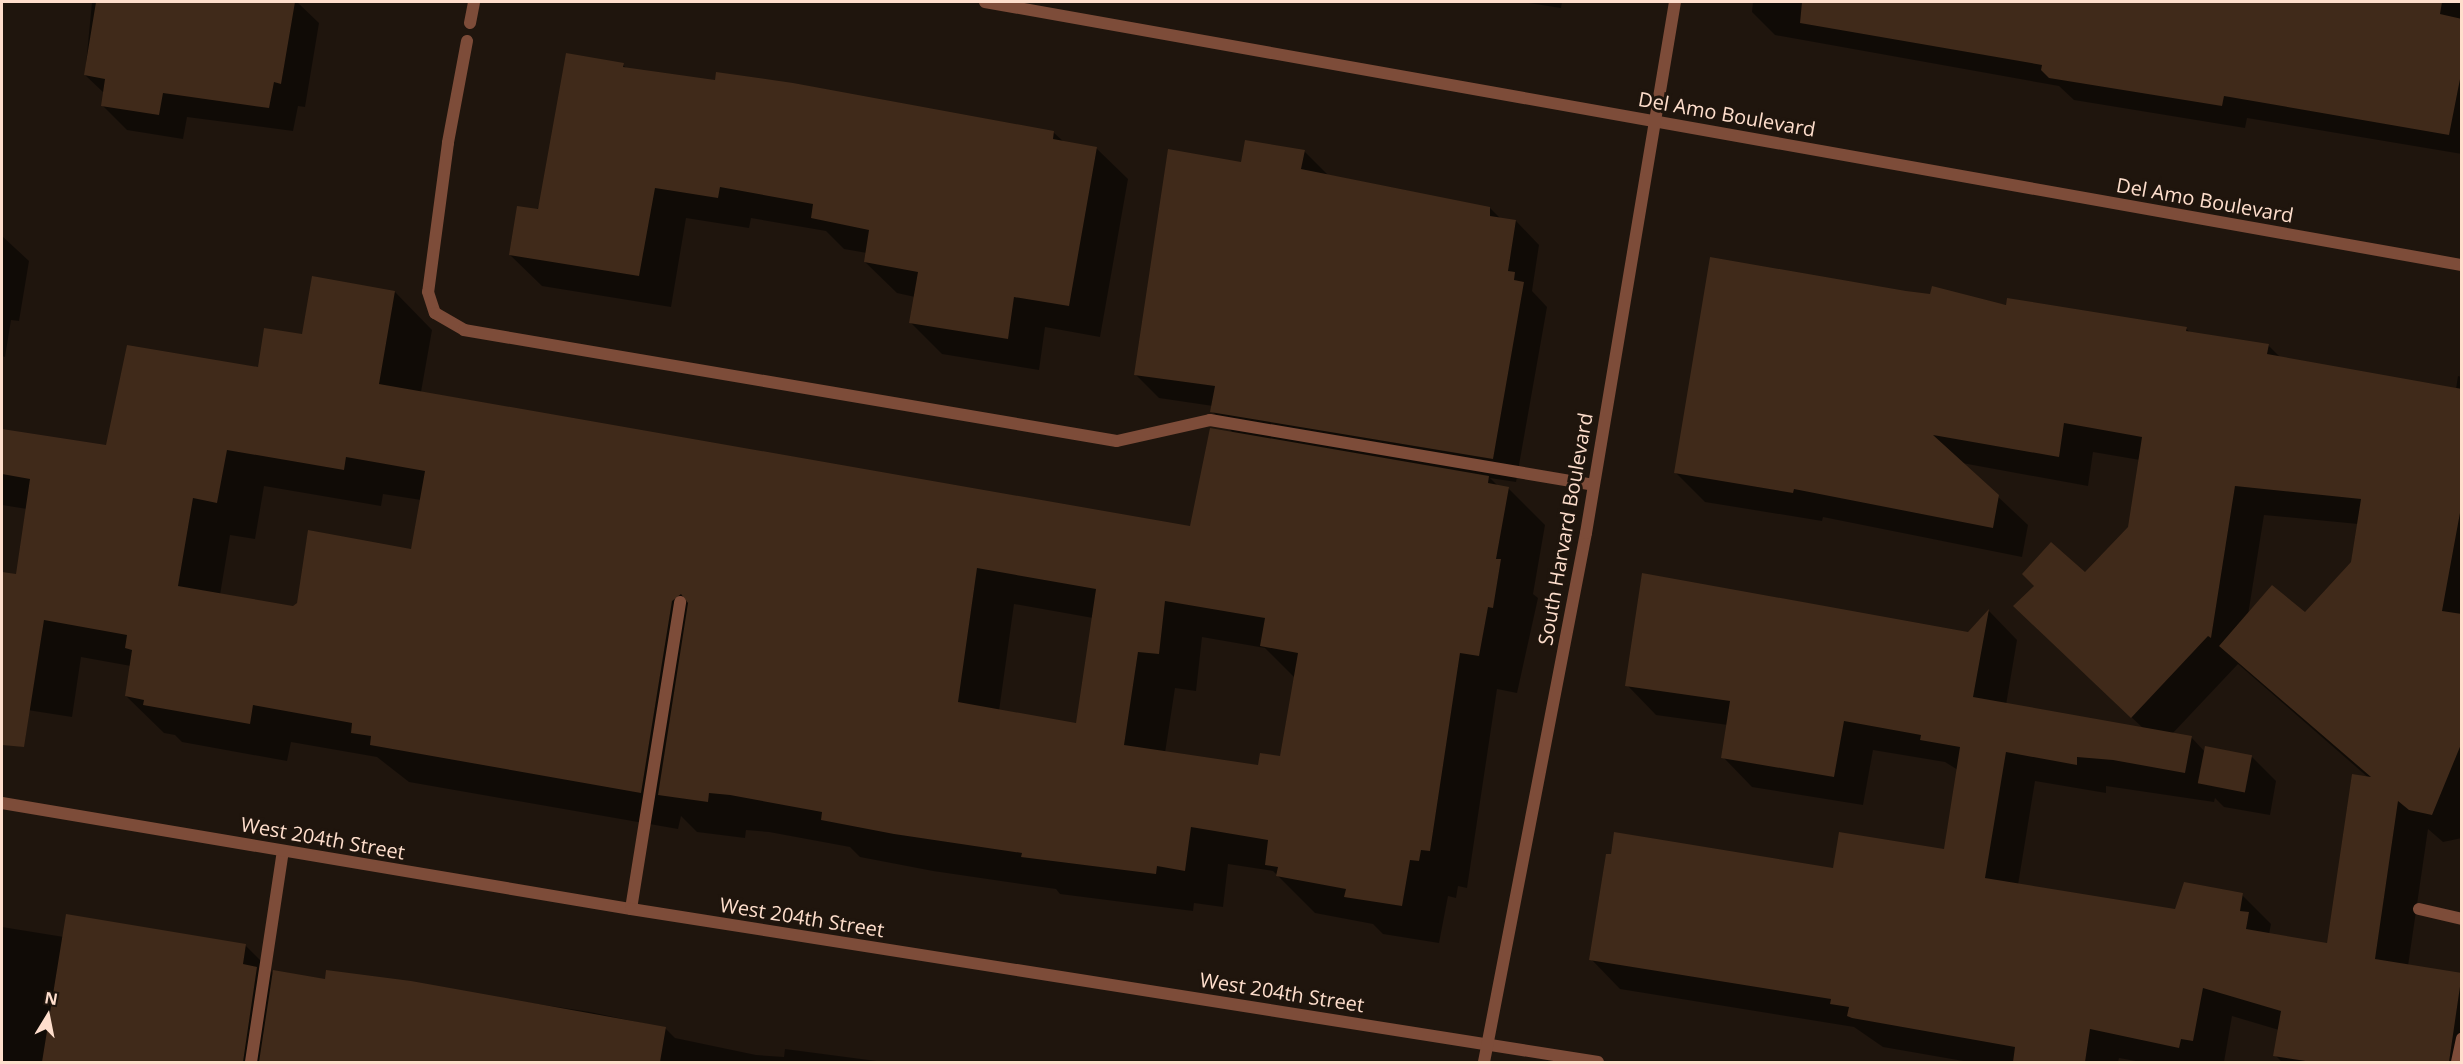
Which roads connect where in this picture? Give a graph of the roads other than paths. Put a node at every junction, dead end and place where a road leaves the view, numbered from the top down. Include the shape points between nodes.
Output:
1 (474, 2) edge
2 (985, 2) edge
3 (1675, 2) edge
4 (470, 23) dead end
5 (467, 41) dead end
6 (1653, 121) junction
7 (2462, 265) edge
8 (1594, 485) junction
9 (680, 602) dead end
10 (2, 803) edge
11 (283, 850) junction
12 (630, 909) junction
13 (2418, 909) dead end
14 (2462, 919) edge
15 (2462, 1039) edge
16 (1487, 1044) junction
17 (251, 1062) edge
18 (1484, 1062) edge
19 (1598, 1062) edge
20 (2457, 1062) edge

1 - 4 street
2 - 6 street, Del Amo Boulevard
3 - 6 street, South Harvard Boulevard
5 - 8 street via 447,143 428,292 435,313 464,330 1117,441 1210,420
6 - 7 street, Del Amo Boulevard
6 - 8 street, South Harvard Boulevard
8 - 16 street, South Harvard Boulevard
9 - 12 street
10 - 11 street, West 204th Street
11 - 12 street, West 204th Street
11 - 17 street
12 - 16 street, West 204th Street
13 - 14 street
15 - 20 street
16 - 18 street, South Harvard Boulevard
16 - 19 street, West 204th Street

